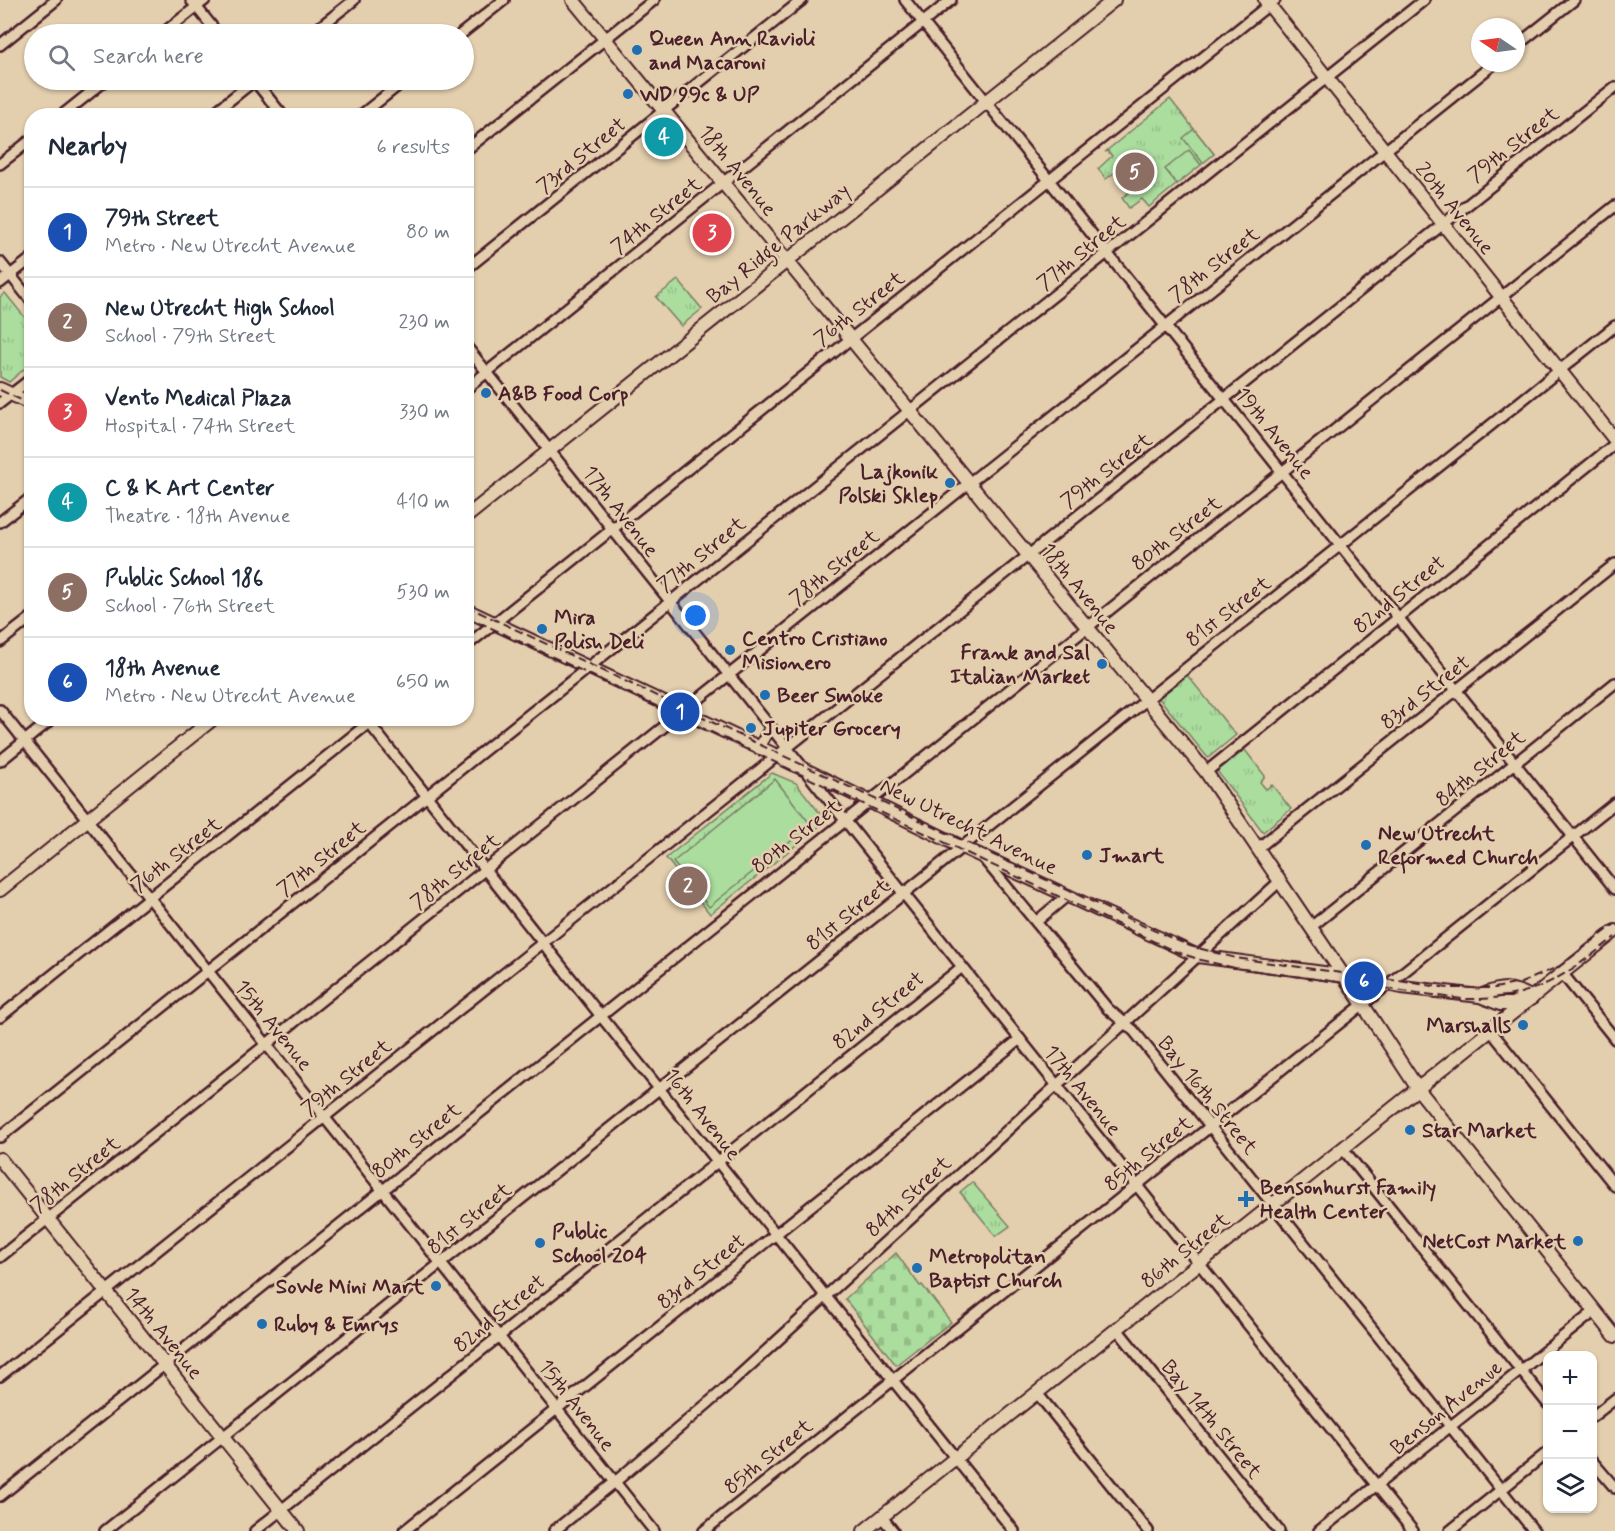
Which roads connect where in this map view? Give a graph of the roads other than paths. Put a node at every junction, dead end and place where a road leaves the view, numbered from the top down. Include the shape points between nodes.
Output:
1 (56, 0) edge
2 (206, 0) edge
3 (354, 0) edge
4 (504, 0) edge
5 (573, 0) edge
6 (654, 0) edge
7 (802, 0) edge
8 (905, 0) edge
9 (951, 0) edge
10 (1114, 0) edge
11 (1424, 0) edge
12 (1574, 0) edge
13 (1270, 2) edge
14 (194, 4) edge
15 (923, 22) junction
16 (26, 24) edge
17 (173, 24) edge
18 (210, 24) edge
19 (324, 24) edge
20 (474, 24) edge
21 (24, 26) edge
22 (605, 39) junction
23 (1525, 39) edge
24 (0, 45) edge
25 (1484, 72) edge
26 (1326, 78) junction
27 (1615, 87) edge
28 (94, 90) edge
29 (242, 90) edge
30 (262, 90) edge
31 (392, 90) edge
32 (987, 101) junction
33 (71, 108) edge
34 (220, 108) edge
35 (277, 108) edge
36 (370, 108) edge
37 (665, 111) junction
38 (474, 144) edge
39 (24, 145) edge
40 (1385, 151) junction
41 (0, 164) edge
42 (1050, 180) junction
43 (724, 184) junction
44 (1615, 206) edge
45 (1442, 224) junction
46 (1109, 253) junction
47 (787, 261) junction
48 (0, 262) edge
49 (24, 264) edge
50 (474, 264) edge
51 (10, 275) junction
52 (0, 284) edge
53 (24, 292) edge
54 (1501, 297) junction
55 (1166, 325) junction
56 (1615, 326) edge
57 (850, 339) junction
58 (474, 356) edge
59 (1559, 370) junction
60 (487, 372) junction
61 (24, 382) edge
62 (474, 383) edge
63 (5, 391) edge
64 (1225, 398) junction
65 (24, 400) edge
66 (0, 403) edge
67 (909, 411) junction
68 (1615, 442) edge
69 (550, 451) junction
70 (1283, 471) junction
71 (968, 483) junction
72 (24, 503) edge
73 (474, 511) edge
74 (0, 522) edge
75 (613, 529) junction
76 (1341, 544) junction
77 (1028, 555) junction
78 (1615, 564) edge
79 (670, 602) junction
80 (474, 614) edge
81 (1399, 617) junction
82 (24, 623) edge
83 (494, 624) junction
84 (1087, 627) junction
85 (474, 640) edge
86 (0, 642) edge
87 (588, 668) junction
88 (728, 675) junction
89 (1615, 683) edge
90 (1456, 691) junction
91 (1146, 699) junction
92 (0, 711) edge
93 (683, 712) junction
94 (43, 726) edge
95 (204, 726) edge
96 (363, 726) edge
97 (374, 726) edge
98 (771, 727) junction
99 (25, 741) junction
100 (759, 747) junction
101 (782, 752) junction
102 (0, 761) edge
103 (1515, 763) junction
104 (805, 769) junction
105 (1206, 772) junction
106 (427, 796) junction
107 (870, 800) junction
108 (1615, 803) edge
109 (87, 820) junction
110 (844, 820) junction
111 (1573, 837) junction
112 (962, 847) junction
113 (1258, 848) junction
114 (982, 856) junction
115 (485, 869) junction
116 (1280, 881) junction
117 (1615, 889) edge
118 (0, 890) edge
119 (903, 894) junction
120 (1068, 895) junction
121 (149, 898) junction
122 (1036, 921) junction
123 (1311, 927) junction
124 (1615, 931) edge
125 (542, 943) junction
126 (1198, 956) junction
127 (962, 966) junction
128 (208, 971) junction
129 (1562, 974) junction
130 (1344, 977) junction
131 (1387, 985) junction
132 (1532, 998) junction
133 (1363, 1004) junction
134 (600, 1015) junction
135 (0, 1017) edge
136 (1124, 1022) junction
137 (1491, 1030) junction
138 (1615, 1039) edge
139 (1020, 1040) junction
140 (267, 1044) junction
141 (1055, 1085) junction
142 (660, 1088) junction
143 (1418, 1089) junction
144 (325, 1117) junction
145 (1210, 1126) junction
146 (0, 1137) edge
147 (1343, 1149) junction
148 (0, 1159) edge
149 (717, 1161) junction
150 (1137, 1185) junction
151 (1615, 1186) edge
152 (383, 1190) junction
153 (1273, 1204) junction
154 (48, 1219) junction
155 (775, 1234) junction
156 (0, 1257) edge
157 (441, 1263) junction
158 (1199, 1263) junction
159 (106, 1292) junction
160 (826, 1296) junction
161 (1595, 1311) junction
162 (1117, 1329) junction
163 (500, 1336) junction
164 (1615, 1336) edge
165 (165, 1364) junction
166 (1521, 1370) junction
167 (0, 1376) edge
168 (893, 1380) junction
169 (1037, 1393) junction
170 (1543, 1398) edge
171 (1615, 1399) edge
172 (558, 1409) junction
173 (1597, 1414) edge
174 (1450, 1426) junction
175 (222, 1437) junction
176 (1543, 1456) edge
177 (956, 1458) junction
178 (1597, 1466) edge
179 (615, 1482) junction
180 (1376, 1485) junction
181 (1615, 1488) edge
182 (1501, 1490) junction
183 (0, 1496) edge
184 (281, 1510) junction
185 (882, 1517) junction
186 (105, 1531) edge
187 (255, 1531) edge
188 (298, 1531) edge
189 (404, 1531) edge
190 (554, 1531) edge
191 (654, 1531) edge
192 (704, 1531) edge
193 (864, 1531) edge
194 (893, 1531) edge
195 (1014, 1531) edge
196 (1148, 1531) edge
197 (1279, 1531) edge
198 (1319, 1531) edge
199 (1413, 1531) edge
200 (1450, 1531) edge
201 (1534, 1531) edge

1 - 16 street
2 - 14 street
3 - 19 street
4 - 20 street
5 - 22 street, 18th Avenue
6 - 22 street
7 - 37 street, 73rd Street
8 - 15 street, 19th Avenue
9 - 15 street, 74th Street
10 - 32 street, Bay Ridge Parkway
11 - 26 street, 77th Street
12 - 23 street
13 - 26 street, 20th Avenue
13 - 42 street, 76th Street
14 - 17 street
14 - 18 street
15 - 32 street, 19th Avenue
15 - 43 street, 74th Street
21 - 24 street
22 - 37 street, 18th Avenue
22 - 38 street
25 - 40 street, 78th Street
26 - 40 street, 20th Avenue
26 - 46 street, 77th Street
27 - 45 street, 79th Street
28 - 33 street
29 - 34 street
30 - 35 street
31 - 36 street
32 - 42 street, 19th Avenue
32 - 47 street, Bay Ridge Parkway
37 - 43 street, 18th Avenue
37 - 50 street, 73rd Street
39 - 41 street
40 - 45 street, 20th Avenue
40 - 55 street, 78th Street
42 - 46 street, 19th Avenue
42 - 57 street, 76th Street
43 - 47 street, 18th Avenue
43 - 60 street, 74th Street
44 - 54 street, 80th Street
45 - 54 street, 20th Avenue
45 - 64 street, 79th Street
46 - 55 street, 19th Avenue
46 - 67 street, 77th Street
47 - 57 street, 18th Avenue
47 - 69 street, Bay Ridge Parkway
48 - 51 street
49 - 51 street
51 - 52 street
51 - 53 street
54 - 59 street, 20th Avenue
54 - 70 street, 80th Street
55 - 64 street, 19th Avenue
55 - 71 street, 78th Street
56 - 59 street, 81st Street
57 - 67 street, 18th Avenue
57 - 75 street, 76th Street
58 - 60 street, 17th Avenue
59 - 68 street, 20th Avenue
59 - 76 street, 81st Street
60 - 62 street, 74th Street
60 - 69 street, 17th Avenue
61 - 63 street
63 - 65 street
63 - 66 street
64 - 70 street, 19th Avenue
64 - 77 street, 79th Street
67 - 71 street, 18th Avenue
67 - 79 street, 77th Street
68 - 81 street, 82nd Street
69 - 73 street, Bay Ridge Parkway
69 - 75 street, 17th Avenue
70 - 76 street, 19th Avenue
70 - 84 street, 80th Street
71 - 77 street, 18th Avenue
71 - 88 street, 78th Street
72 - 74 street
75 - 79 street, 17th Avenue
75 - 83 street, 76th Street
76 - 81 street, 19th Avenue
76 - 91 street, 81st Street
77 - 84 street, 18th Avenue
77 - 101 street, 79th Street
78 - 90 street, 83rd Street
79 - 87 street, 77th Street
79 - 88 street, 17th Avenue
80 - 83 street, New Utrecht Avenue
81 - 90 street, 19th Avenue
81 - 105 street, 82nd Street
82 - 86 street
83 - 85 street, 76th Street
83 - 87 street, New Utrecht Avenue
84 - 91 street, 18th Avenue
84 - 107 street, 80th Street
87 - 93 street, New Utrecht Avenue
87 - 106 street, 77th Street
88 - 93 street, 78th Street
88 - 98 street, 17th Avenue
89 - 103 street, 84th Street
90 - 103 street, 19th Avenue
90 - 113 street, 83rd Street
91 - 105 street, 18th Avenue
91 - 112 street, 81st Street
92 - 99 street, 15th Avenue
93 - 100 street, New Utrecht Avenue
93 - 115 street, 78th Street
94 - 99 street
95 - 109 street
96 - 121 street, 76th Street
97 - 106 street, 16th Avenue
98 - 100 street
98 - 101 street, 17th Avenue
99 - 102 street
99 - 109 street, 15th Avenue
100 - 101 street, New Utrecht Avenue
101 - 104 street, New Utrecht Avenue
101 - 125 street, 79th Street
103 - 111 street, 19th Avenue
103 - 123 street, 84th Street
104 - 107 street, New Utrecht Avenue
104 - 110 street, 17th Avenue
105 - 113 street, 18th Avenue
106 - 115 street, 16th Avenue
106 - 128 street, 77th Street
107 - 110 street, 80th Street
107 - 112 street, New Utrecht Avenue
108 - 111 street, 85th Street
109 - 118 street
109 - 121 street, 15th Avenue
110 - 119 street, 17th Avenue
110 - 134 street, 80th Street
111 - 117 street, 19th Avenue
111 - 131 street, 85th Street
112 - 114 street, New Utrecht Avenue
112 - 119 street, 81st Street
113 - 116 street, 18th Avenue
114 - 120 street, New Utrecht Avenue
114 - 122 street, Bay 16th Street
115 - 125 street, 16th Avenue
115 - 140 street, 78th Street
116 - 123 street, 18th Avenue
116 - 126 street, 84th Street
119 - 127 street, 17th Avenue
119 - 142 street, 81st Street
120 - 122 street
120 - 126 street, New Utrecht Avenue
121 - 128 street, 15th Avenue
121 - 135 street, 76th Street
122 - 136 street, Bay 16th Street via 1108,1009
123 - 130 street, 18th Avenue
124 - 129 street, 86th Street
125 - 134 street, 16th Avenue
125 - 144 street, 79th Street
126 - 130 street, New Utrecht Avenue
126 - 136 street, 84th Street
127 - 139 street, 17th Avenue
127 - 149 street, 82nd Street
128 - 140 street, 15th Avenue
128 - 146 street, 77th Street
129 - 132 street, 86th Street
129 - 138 street
130 - 131 street, New Utrecht Avenue
130 - 133 street, 18th Avenue
131 - 132 street, New Utrecht Avenue via 1480,996 1492,990 1511,989
131 - 133 street, 85th Street
132 - 137 street, 86th Street
133 - 143 street, 18th Avenue
133 - 145 street, 85th Street
134 - 142 street, 16th Avenue
134 - 152 street, 80th Street
136 - 141 street, 84th Street
136 - 145 street, Bay 16th Street
137 - 143 street, 86th Street
137 - 151 street
139 - 141 street, 17th Avenue
139 - 155 street, 83rd Street
140 - 144 street, 15th Avenue
140 - 154 street, 78th Street
141 - 150 street, 17th Avenue
141 - 160 street, 84th Street
142 - 149 street, 16th Avenue
142 - 157 street, 81st Street
143 - 147 street, 86th Street
143 - 161 street, 18th Avenue
144 - 152 street, 15th Avenue
144 - 159 street, 79th Street
145 - 150 street, 85th Street
145 - 153 street, Bay 16th Street
147 - 153 street, 86th Street
147 - 166 street
148 - 154 street, 14th Avenue
149 - 155 street, 16th Avenue
149 - 163 street, 82nd Street
150 - 158 street, 17th Avenue
150 - 168 street, 85th Street
152 - 157 street, 15th Avenue
152 - 165 street, 80th Street
153 - 158 street, 86th Street
153 - 174 street, Bay 16th Street
154 - 156 street, 78th Street
154 - 159 street, 14th Avenue
155 - 160 street, 16th Avenue
155 - 172 street, 83rd Street
157 - 163 street, 15th Avenue
157 - 175 street, 81st Street
158 - 162 street, 86th Street
158 - 180 street, 17th Avenue
159 - 165 street, 14th Avenue
159 - 167 street, 79th Street
160 - 168 street, 16th Avenue
160 - 179 street, 84th Street
161 - 164 street, 18th Avenue
161 - 166 street, Benson Avenue
162 - 169 street, 86th Street
162 - 197 street, Bay 14th Street
163 - 172 street, 15th Avenue
163 - 184 street, 82nd Street
165 - 175 street, 14th Avenue
165 - 183 street, 80th Street
166 - 170 street
166 - 174 street, Benson Avenue
168 - 177 street, 16th Avenue
168 - 192 street, 85th Street
169 - 177 street, 86th Street
169 - 196 street
171 - 173 street
172 - 179 street, 15th Avenue
172 - 189 street, 83rd Street
174 - 180 street, Benson Avenue
174 - 182 street, Bay 16th Street
175 - 184 street, 14th Avenue
175 - 186 street, 81st Street
176 - 182 street
177 - 185 street, 86th Street
177 - 195 street, 16th Avenue
178 - 181 street
179 - 190 street, 84th Street
179 - 191 street, 15th Avenue
180 - 198 street, Benson Avenue
180 - 199 street, 17th Avenue
182 - 200 street
182 - 201 street, Bay 16th Street
184 - 187 street, 82nd Street
184 - 188 street, 14th Avenue
185 - 193 street, 86th Street
185 - 194 street

